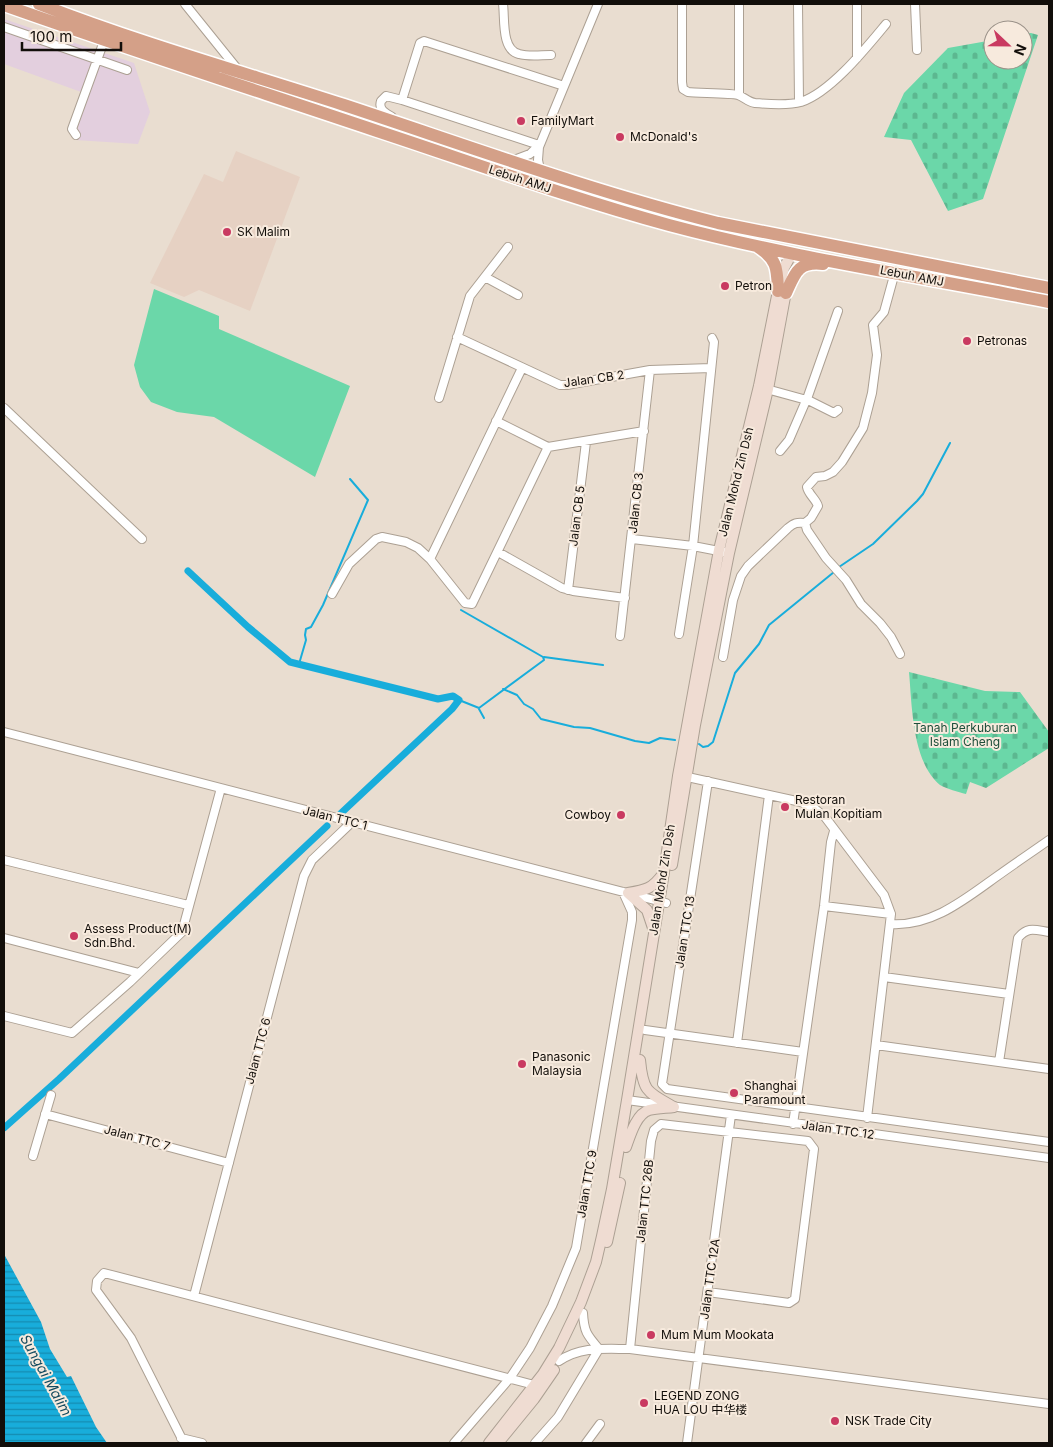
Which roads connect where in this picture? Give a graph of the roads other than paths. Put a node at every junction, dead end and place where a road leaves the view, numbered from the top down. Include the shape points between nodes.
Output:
1 (39, 4) edge
2 (185, 4) edge
3 (503, 4) edge
4 (598, 4) edge
5 (682, 4) edge
6 (739, 4) edge
7 (798, 4) edge
8 (857, 4) edge
9 (915, 4) edge
10 (4, 5) edge
11 (886, 24) dead end
12 (4, 28) edge
13 (104, 41) junction
14 (917, 50) dead end
15 (551, 55) dead end
16 (857, 58) junction
17 (98, 59) junction
18 (127, 70) dead end
19 (240, 72) junction
20 (564, 86) junction
21 (739, 95) junction
22 (402, 100) junction
23 (799, 102) junction
24 (395, 122) junction
25 (76, 135) dead end
26 (539, 145) junction
27 (512, 160) junction
28 (540, 170) junction
29 (681, 213) junction
30 (755, 245) junction
31 (508, 247) dead end
32 (848, 248) junction
33 (792, 253) junction
34 (856, 265) junction
35 (895, 272) junction
36 (484, 277) junction
37 (1049, 288) edge
38 (782, 292) junction
39 (518, 295) dead end
40 (1049, 302) edge
41 (838, 311) dead end
42 (457, 337) junction
43 (712, 338) dead end
44 (522, 368) junction
45 (711, 368) junction
46 (650, 370) junction
47 (763, 388) junction
48 (438, 398) dead end
49 (806, 399) junction
50 (4, 408) edge
51 (838, 410) dead end
52 (496, 421) junction
53 (644, 431) junction
54 (586, 442) junction
55 (548, 447) junction
56 (780, 451) dead end
57 (805, 523) junction
58 (142, 539) dead end
59 (632, 540) junction
60 (692, 546) junction
61 (498, 552) junction
62 (724, 552) junction
63 (430, 559) junction
64 (568, 590) junction
65 (332, 594) dead end
66 (625, 598) junction
67 (679, 634) dead end
68 (620, 636) dead end
69 (900, 654) dead end
70 (723, 657) dead end
71 (4, 732) edge
72 (682, 776) junction
73 (708, 781) junction
74 (220, 788) junction
75 (769, 795) junction
76 (352, 822) junction
77 (834, 831) junction
78 (1049, 840) edge
79 (4, 860) edge
80 (664, 872) junction
81 (626, 893) junction
82 (663, 902) junction
83 (188, 905) junction
84 (824, 906) junction
85 (891, 914) junction
86 (890, 924) junction
87 (1049, 932) edge
88 (654, 933) junction
89 (4, 938) edge
90 (139, 973) junction
91 (884, 977) junction
92 (1010, 994) junction
93 (4, 1016) edge
94 (645, 1030) junction
95 (669, 1033) junction
96 (737, 1043) junction
97 (876, 1045) junction
98 (803, 1052) junction
99 (640, 1060) junction
100 (999, 1062) junction
101 (1049, 1069) edge
102 (51, 1095) dead end
103 (630, 1101) junction
104 (796, 1106) junction
105 (674, 1107) junction
106 (45, 1114) junction
107 (732, 1115) junction
108 (867, 1118) junction
109 (793, 1124) junction
110 (730, 1132) junction
111 (1049, 1142) edge
112 (626, 1147) junction
113 (33, 1156) dead end
114 (1049, 1158) edge
115 (229, 1163) junction
116 (708, 1292) junction
117 (194, 1296) junction
118 (583, 1313) junction
119 (599, 1349) junction
120 (630, 1349) junction
121 (699, 1359) junction
122 (559, 1361) junction
123 (510, 1378) junction
124 (539, 1386) junction
125 (1049, 1404) edge
126 (600, 1424) dead end
127 (182, 1440) edge
128 (202, 1443) edge
129 (454, 1443) edge
130 (489, 1443) edge
131 (498, 1443) edge
132 (535, 1443) edge
133 (586, 1443) edge
134 (687, 1443) edge

1 - 19 highway, Lebuh AMJ
2 - 19 street
3 - 15 street via 510,48 521,55
4 - 20 street
5 - 21 street via 683,90
6 - 21 street
7 - 23 street
8 - 16 street
9 - 14 street
10 - 13 highway, Lebuh AMJ
11 - 16 street
12 - 17 street
13 - 17 street
13 - 30 highway, Lebuh AMJ via 538,185 666,224
16 - 23 street via 817,94
17 - 18 street
17 - 25 street via 72,129
19 - 24 highway, Lebuh AMJ
20 - 22 street via 424,41 420,43
20 - 26 street
21 - 23 street via 757,103
22 - 24 street via 386,96 380,104
22 - 26 street
24 - 27 highway, Lebuh AMJ
26 - 27 street via 530,154
26 - 28 street
27 - 28 highway, Lebuh AMJ
28 - 29 highway, Lebuh AMJ
29 - 32 highway, Lebuh AMJ
29 - 33 highway via 692,221 777,240 786,244
30 - 33 highway, Lebuh AMJ
30 - 38 highway via 775,262
31 - 36 street
32 - 33 highway via 834,250 805,245
32 - 37 highway, Lebuh AMJ
33 - 34 highway, Lebuh AMJ
33 - 38 main road, Jalan Mohd Zin Dsh
34 - 35 highway, Lebuh AMJ
34 - 38 highway via 808,264 797,271
35 - 40 highway, Lebuh AMJ
35 - 57 street via 884,312 873,325 877,355 872,393 862,428 833,472 816,477 807,487 818,506
36 - 39 street
36 - 42 street via 470,296
38 - 47 main road, Jalan Mohd Zin Dsh
41 - 49 street
42 - 44 street, Jalan CB 2
42 - 48 street
43 - 45 street
44 - 46 street, Jalan CB 2 via 560,385
44 - 52 street
45 - 46 street, Jalan CB 2
45 - 60 street
46 - 53 street, Jalan CB 3
47 - 49 street
47 - 62 main road, Jalan Mohd Zin Dsh
49 - 51 street via 834,413
49 - 56 street via 789,440
50 - 58 street
52 - 55 street
52 - 63 street
53 - 54 street
53 - 59 street, Jalan CB 3
54 - 55 street
54 - 64 street, Jalan CB 5
55 - 61 street
57 - 69 street via 861,604 891,637
57 - 70 street via 795,523 788,528 741,576 733,600
59 - 60 street
59 - 66 street, Jalan CB 3
60 - 62 street
60 - 67 street
61 - 63 street via 472,604 465,603
61 - 64 street
62 - 72 main road, Jalan Mohd Zin Dsh via 695,725
63 - 65 street via 406,542 378,538 349,564
64 - 66 street
66 - 68 street, Jalan CB 3
71 - 74 street, Jalan TTC 1
72 - 73 street
72 - 80 main road, Jalan Mohd Zin Dsh
72 - 82 main road, Jalan Mohd Zin Dsh
73 - 75 street
73 - 95 street, Jalan TTC 13
74 - 76 street, Jalan TTC 1
74 - 83 street
75 - 77 street via 814,808
75 - 96 street
76 - 81 street, Jalan TTC 1
76 - 115 street, Jalan TTC 6 via 312,860 304,876
77 - 84 street
77 - 85 street via 884,895
78 - 86 street via 953,907 918,922
79 - 83 street
80 - 81 main road via 649,889
80 - 82 main road, Jalan Mohd Zin Dsh
81 - 82 street, Jalan TTC 1
81 - 88 main road via 647,910
81 - 123 street, Jalan TTC 9 via 632,920 576,1248 552,1306
82 - 88 main road, Jalan Mohd Zin Dsh
82 - 94 main road, Jalan Mohd Zin Dsh
83 - 90 street via 182,932
84 - 85 street
84 - 98 street
85 - 86 street
86 - 91 street
87 - 92 street via 1029,930 1018,938
88 - 103 main road, Jalan Mohd Zin Dsh
89 - 90 street
90 - 93 street via 72,1033
91 - 92 street
91 - 97 street
92 - 100 street
94 - 95 street
94 - 99 main road, Jalan Mohd Zin Dsh
95 - 96 street
95 - 104 street, Jalan TTC 13 via 662,1084 666,1089
96 - 98 street
97 - 100 street
97 - 108 street
98 - 104 street
99 - 103 main road, Jalan Mohd Zin Dsh
99 - 105 main road via 646,1089
100 - 101 street
102 - 106 street
103 - 105 street, Jalan TTC 12
103 - 112 main road, Jalan Mohd Zin Dsh
103 - 124 main road, Jalan Mohd Zin Dsh via 596,1262 573,1321
104 - 108 street
104 - 109 street
105 - 107 street, Jalan TTC 12
105 - 112 main road via 648,1110 643,1114
106 - 113 street
106 - 115 street, Jalan TTC 7
107 - 109 street, Jalan TTC 12
107 - 110 street, Jalan TTC 12A
108 - 111 street
109 - 114 street, Jalan TTC 12
110 - 116 street, Jalan TTC 12A
110 - 116 street, Jalan TTC 26B via 808,1141 814,1149 795,1299 788,1304
110 - 120 street, Jalan TTC 26B via 661,1124 654,1130
112 - 118 main road, Jalan Mohd Zin Dsh via 608,1238
115 - 117 street, Jalan TTC 6
116 - 121 street, Jalan TTC 12A
117 - 123 street
117 - 127 street via 104,1273 96,1285 96,1290 131,1338
118 - 119 street via 586,1333
118 - 122 main road, Jalan Mohd Zin Dsh
119 - 120 street
119 - 122 street via 576,1351
119 - 132 street via 558,1417
120 - 121 street
121 - 125 street
121 - 134 street, Jalan TTC 12A
122 - 124 main road, Jalan Mohd Zin Dsh
123 - 124 street
123 - 129 street, Jalan TTC 9
124 - 130 main road, Jalan Mohd Zin Dsh
124 - 131 main road, Jalan Mohd Zin Dsh
126 - 133 street
127 - 128 street

